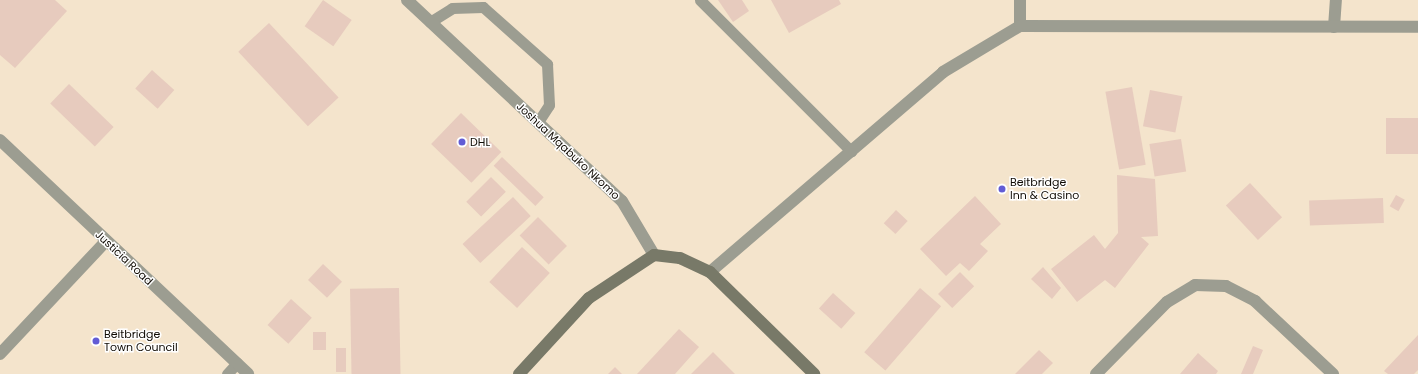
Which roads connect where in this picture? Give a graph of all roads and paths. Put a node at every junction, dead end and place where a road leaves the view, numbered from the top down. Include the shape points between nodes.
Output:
1 (407, 0) edge
2 (700, 0) edge
3 (1020, 0) edge
4 (1336, 0) edge
5 (430, 22) junction
6 (1020, 26) junction
7 (1418, 26) edge
8 (1334, 27) junction
9 (538, 122) junction
10 (0, 140) edge
11 (851, 151) junction
12 (106, 241) junction
13 (654, 255) junction
14 (710, 272) junction
15 (0, 354) edge
16 (237, 363) junction
17 (227, 374) edge
18 (248, 374) edge
19 (519, 374) edge
20 (814, 374) edge
21 (1096, 374) edge
22 (1333, 374) edge

1 - 5 street, Joshua Mqabuko Nkomo
2 - 11 lane
3 - 6 street
4 - 8 street
5 - 9 street, Joshua Mqabuko Nkomo
5 - 9 lane via 452,8 483,7 547,64 549,105
6 - 8 street
6 - 11 street via 943,72
7 - 8 street
9 - 13 street, Joshua Mqabuko Nkomo via 622,202
10 - 12 street, Justicia Road
11 - 14 street
12 - 15 street
12 - 16 street, Justicia Road
13 - 14 street via 680,258
13 - 19 street via 589,298
14 - 20 street
16 - 17 lane
16 - 18 street, Justicia Road
21 - 22 street via 1167,302 1195,285 1226,286 1255,301

